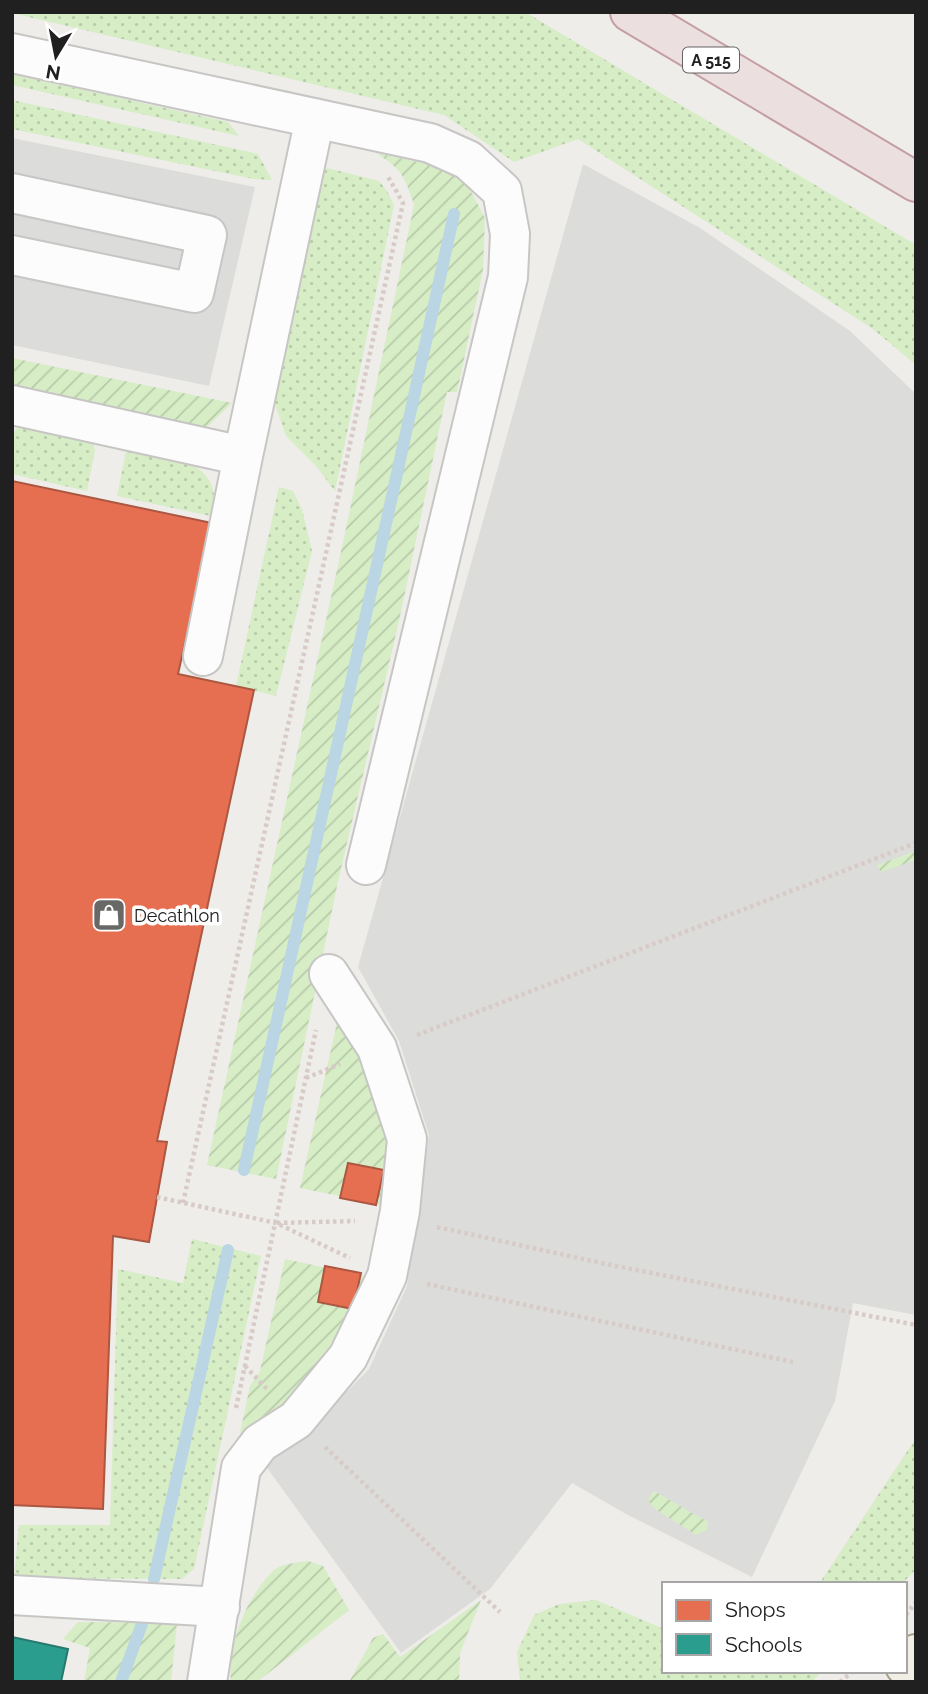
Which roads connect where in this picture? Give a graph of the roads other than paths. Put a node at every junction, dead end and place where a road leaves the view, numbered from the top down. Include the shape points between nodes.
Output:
1 (630, 12) edge
2 (12, 53) edge
3 (314, 118) junction
4 (916, 182) edge
5 (12, 193) edge
6 (12, 255) edge
7 (12, 405) edge
8 (243, 456) junction
9 (203, 656) dead end
10 (366, 865) dead end
11 (328, 974) road end
12 (12, 1595) edge
13 (220, 1607) junction
14 (207, 1682) edge

1 - 4 highway, A 515
2 - 3 lane
3 - 8 lane
3 - 10 lane via 430,144 468,160 502,191 510,234 508,277
5 - 6 lane via 207,235 194,293
7 - 8 lane
8 - 9 lane
11 - 13 lane via 377,1048 407,1139 398,1219 387,1276 348,1357 296,1420 261,1443 241,1468
12 - 13 lane
13 - 14 lane

